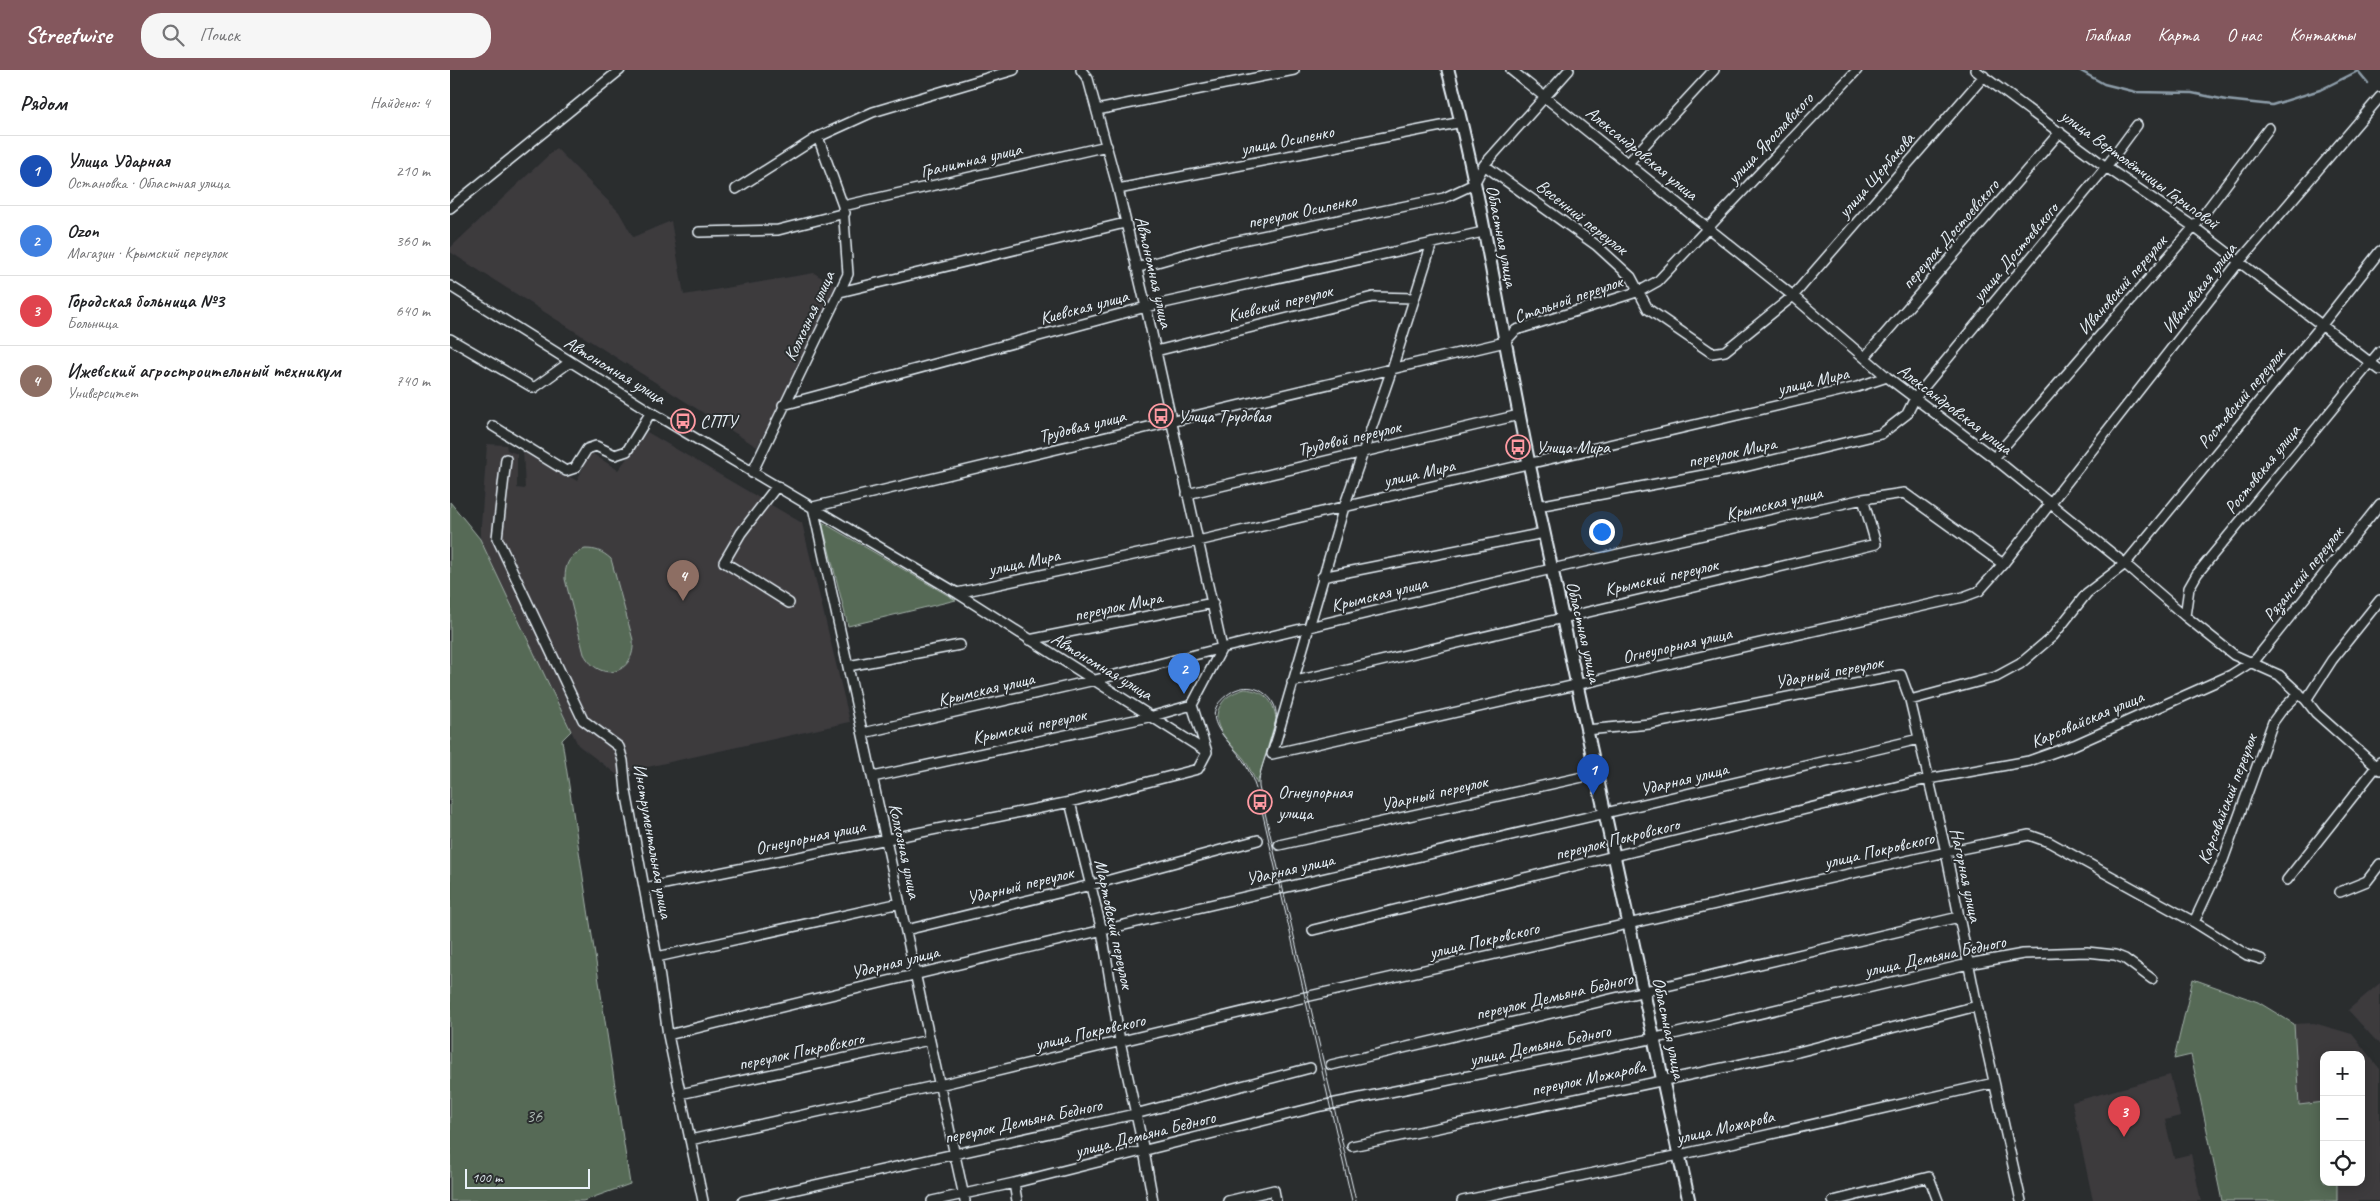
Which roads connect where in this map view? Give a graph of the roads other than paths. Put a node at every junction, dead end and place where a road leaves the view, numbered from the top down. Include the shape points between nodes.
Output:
1 (620, 70) edge
2 (1014, 70) edge
3 (1081, 70) edge
4 (1294, 70) edge
5 (1448, 70) edge
6 (1511, 70) edge
7 (1569, 70) edge
8 (1714, 70) edge
9 (1857, 70) edge
10 (1975, 70) edge
11 (1984, 76) junction
12 (1545, 96) junction
13 (2380, 96) edge
14 (1097, 110) junction
15 (1462, 122) junction
16 (2137, 125) dead end
17 (2269, 128) dead end
18 (2060, 132) junction
19 (818, 137) junction
20 (1106, 146) junction
21 (1628, 163) junction
22 (1484, 165) junction
23 (2106, 168) junction
24 (1474, 184) junction
25 (736, 189) dead end
26 (1118, 189) junction
27 (450, 208) edge
28 (844, 210) junction
29 (1125, 223) junction
30 (2194, 227) junction
31 (1708, 228) junction
32 (699, 232) dead end
33 (1483, 232) junction
34 (1432, 243) junction
35 (2380, 251) edge
36 (2239, 262) junction
37 (1136, 268) junction
38 (450, 286) edge
39 (1640, 291) junction
40 (840, 292) junction
41 (1793, 296) junction
42 (1414, 298) junction
43 (1146, 307) junction
44 (2321, 326) junction
45 (450, 339) edge
46 (1505, 342) junction
47 (1156, 351) junction
48 (2380, 351) edge
49 (1865, 356) junction
50 (570, 362) junction
51 (2370, 363) junction
52 (1392, 369) junction
53 (2380, 370) edge
54 (1887, 377) junction
55 (1915, 398) junction
56 (783, 405) junction
57 (651, 412) junction
58 (1519, 414) junction
59 (1170, 421) junction
60 (493, 426) dead end
61 (1364, 451) junction
62 (1994, 458) junction
63 (506, 459) dead end
64 (1529, 464) junction
65 (752, 473) junction
66 (777, 486) junction
67 (1187, 494) junction
68 (1863, 499) junction
69 (2051, 504) junction
70 (2380, 504) edge
71 (1538, 506) junction
72 (814, 507) junction
73 (1344, 507) junction
74 (1544, 533) junction
75 (1198, 541) junction
76 (2003, 564) junction
77 (2125, 564) junction
78 (1552, 569) junction
79 (1322, 577) junction
80 (957, 594) junction
81 (2380, 600) edge
82 (1213, 603) junction
83 (789, 604) dead end
84 (2185, 616) junction
85 (1562, 617) junction
86 (1308, 628) junction
87 (1029, 640) junction
88 (960, 645) dead end
89 (1222, 648) junction
90 (2250, 663) junction
91 (848, 666) junction
92 (1901, 675) joint
93 (1095, 680) junction
94 (1292, 682) junction
95 (1578, 685) junction
96 (2299, 693) junction
97 (1910, 700) junction
98 (2306, 700) junction
99 (1192, 705) junction
100 (1153, 716) junction
101 (1586, 730) junction
102 (863, 733) junction
103 (1919, 739) junction
104 (1207, 752) junction
105 (2379, 766) edge
106 (1596, 774) junction
107 (873, 777) junction
108 (1928, 779) junction
109 (1070, 802) junction
110 (1604, 815) junction
111 (886, 838) junction
112 (1258, 840) dead end
113 (1279, 845) dead end
114 (1946, 852) junction
115 (1614, 857) junction
116 (2380, 864) edge
117 (2287, 880) dead end
118 (1090, 885) junction
119 (644, 888) junction
120 (2340, 892) dead end
121 (900, 903) junction
122 (1959, 917) junction
123 (2194, 922) junction
124 (1629, 924) junction
125 (906, 930) junction
126 (1313, 930) dead end
127 (1102, 931) junction
128 (657, 957) junction
129 (2261, 959) dead end
130 (1968, 964) junction
131 (914, 974) junction
132 (2152, 979) dead end
133 (1644, 992) junction
134 (1977, 1006) junction
135 (668, 1035) junction
136 (1653, 1038) junction
137 (929, 1040) junction
138 (1120, 1041) junction
139 (1331, 1065) dead end
140 (1310, 1068) dead end
141 (1662, 1079) junction
142 (1994, 1083) junction
143 (939, 1085) junction
144 (680, 1094) junction
145 (1135, 1114) junction
146 (690, 1140) junction
147 (1352, 1146) dead end
148 (1144, 1151) junction
149 (954, 1153) junction
150 (1679, 1155) junction
151 (1014, 1183) junction
152 (964, 1198) edge
153 (703, 1201) edge
154 (743, 1201) edge
155 (932, 1201) edge
156 (1017, 1201) edge
157 (1153, 1201) edge
158 (1228, 1201) edge
159 (1276, 1201) edge
160 (1462, 1201) edge
161 (1689, 1201) edge
162 (1833, 1201) edge
163 (1938, 1201) edge
164 (2022, 1201) edge

1 - 27 street
2 - 19 street via 873,112
3 - 14 street, Автономная улица via 1088,79
4 - 14 street
5 - 15 main road, Областная улица
6 - 12 street, Александровская улица
7 - 12 street
8 - 21 street
9 - 31 street, улица Ярославского
10 - 11 street, улица Вертолётчицы Гариповой
11 - 18 street, улица Вертолётчицы Гариповой
11 - 41 street, улица Щербакова
12 - 21 street, Александровская улица
12 - 22 street
13 - 36 street, Ивановская улица
14 - 20 street, Автономная улица
15 - 24 main road, Областная улица
15 - 26 street, улица Осипенко
16 - 23 street, улица Достоевского
17 - 30 street, Ивановский переулок
18 - 23 street, улица Вертолётчицы Гариповой
18 - 49 street, переулок Достоевского
19 - 25 street
19 - 28 street, Колхозная улица
20 - 26 street, Автономная улица
20 - 28 street, Гранитная улица
21 - 31 street, Александровская улица
22 - 24 street
22 - 39 street, Весенний переулок via 1596,245 1631,277
23 - 30 street, улица Вертолётчицы Гариповой
23 - 55 street, улица Достоевского
24 - 33 main road, Областная улица
24 - 37 street, переулок Осипенко via 1444,198 1214,246
26 - 29 street, Автономная улица
28 - 32 street, Гранитная улица via 778,230
28 - 40 street, Колхозная улица via 848,274
29 - 37 street, Автономная улица
29 - 40 street
30 - 36 street, улица Вертолётчицы Гариповой
30 - 62 street, Ивановский переулок
31 - 39 street, Стальной переулок via 1658,281
31 - 41 street, Александровская улица
33 - 34 street, Киевская улица
33 - 46 main road, Областная улица
34 - 42 street
34 - 43 street, Киевская улица
35 - 44 street, Ростовский переулок
36 - 44 street, улица Вертолётчицы Гариповой
36 - 69 street, Ивановская улица
37 - 43 street, Автономная улица
38 - 50 street, Автономная улица
39 - 41 street, Весенний переулок via 1648,309 1712,354 1725,351
39 - 46 street, Стальной переулок via 1516,330
40 - 56 street, Колхозная улица
41 - 49 street, Александровская улица
42 - 47 street, Киевский переулок via 1373,297
42 - 52 street
43 - 47 street, Автономная улица
43 - 56 street, Киевская улица
44 - 51 street, улица Вертолётчицы Гариповой
44 - 77 street, Ростовский переулок
45 - 50 street via 534,388
46 - 52 street, Трудовая улица
46 - 58 main road, Областная улица
47 - 59 street, Автономная улица
48 - 51 street, Ростовская улица
49 - 54 street, Александровская улица
50 - 57 street, Автономная улица
51 - 53 street, улица Вертолётчицы Гариповой
51 - 84 street, Ростовская улица via 2197,574 2189,588
52 - 59 street, Трудовая улица
52 - 61 street
54 - 55 street, Александровская улица
54 - 64 street, улица Мира via 1858,387
55 - 62 street, Александровская улица
55 - 71 street, переулок Мира via 1907,414 1881,434 1736,469
56 - 65 street, Колхозная улица
57 - 60 street via 627,451 615,455 596,446 587,449 575,468 566,471
57 - 65 street, Автономная улица
58 - 61 street, Трудовой переулок
58 - 64 main road, Областная улица
59 - 67 street, Автономная улица
59 - 72 street, Трудовая улица
61 - 67 street, Трудовой переулок
61 - 73 street
62 - 69 street, Александровская улица
63 - 119 street, Инструментальная улица via 497,538 583,720 619,747
64 - 71 main road, Областная улица
64 - 73 street, улица Мира
65 - 66 street, Автономная улица
66 - 72 street, Автономная улица
66 - 83 street via 741,533 724,562
67 - 75 street, Автономная улица
68 - 76 street, Крымская улица via 1904,493
68 - 78 street, Крымская улица
68 - 85 street, Крымский переулок via 1876,544
69 - 76 street, Огнеупорная улица
69 - 77 street, Александровская улица
70 - 90 street, Рязанский переулок
71 - 74 main road, Областная улица
72 - 80 street, Автономная улица
72 - 91 street, Колхозная улица
73 - 75 street, улица Мира
73 - 79 street
74 - 78 main road, Областная улица
74 - 79 street
75 - 80 street, улица Мира
75 - 82 street, Автономная улица
76 - 95 street, Огнеупорная улица via 1984,586 1969,596
77 - 84 street, Александровская улица
77 - 97 street, Ростовский переулок via 2087,593 2053,636 2020,664 1996,677
78 - 85 main road, Областная улица
78 - 86 street, Крымская улица
79 - 86 street
80 - 87 street, Автономная улица
81 - 98 street via 2332,660
82 - 87 street, переулок Мира
82 - 89 street, Автономная улица
84 - 90 street, Александровская улица via 2234,655
85 - 94 street, Крымский переулок
85 - 95 main road, Областная улица
86 - 89 street, Крымская улица
86 - 94 street
87 - 93 street, Автономная улица
88 - 91 street
89 - 93 street, Крымская улица
89 - 99 street
90 - 96 street, Александровская улица via 2279,676
90 - 108 street, Карсовайская улица via 2231,675 2083,741 2029,761
91 - 102 street, Колхозная улица
92 - 97 street, Нагорная улица
92 - 101 street, Ударный переулок via 1650,724
93 - 100 street, Автономная улица
93 - 102 street, Крымская улица
94 - 95 street, Огнеупорная улица via 1272,754
95 - 101 main road, Областная улица
96 - 98 street, Александровская улица
96 - 123 street, Карсовайский переулок via 2273,722 2222,860
97 - 103 street, Нагорная улица
98 - 105 street, Александровская улица via 2316,713
99 - 100 street, Крымский переулок
99 - 104 street
100 - 104 street, Автономная улица
100 - 107 street, Крымский переулок
101 - 106 main road, Областная улица
102 - 107 street, Колхозная улица
103 - 108 street, Нагорная улица
103 - 110 street, Ударная улица
104 - 109 street, Огнеупорная улица via 1198,769
105 - 117 street
106 - 110 main road, Областная улица
106 - 113 street, Ударный переулок
107 - 111 street, Колхозная улица
108 - 114 street, Нагорная улица
108 - 115 street, переулок Покровского
109 - 111 street, Огнеупорная улица
109 - 118 street, Мартовский переулок
110 - 115 main road, Областная улица
110 - 127 street, Ударная улица
111 - 119 street, Огнеупорная улица
111 - 121 street, Колхозная улица
112 - 118 street, Ударный переулок
114 - 122 street, Нагорная улица
114 - 123 street, улица Покровского via 2007,838 2040,837
114 - 124 street, улица Покровского
115 - 124 main road, Областная улица
115 - 126 street, переулок Покровского
116 - 120 street via 2367,881
118 - 125 street, Ударный переулок
118 - 127 street, Мартовский переулок
119 - 128 street, Инструментальная улица
121 - 125 street, Колхозная улица
121 - 128 street
122 - 130 street, Нагорная улица
122 - 133 street, переулок Демьяна Бедного
123 - 129 street, улица Покровского via 2247,955
124 - 133 main road, Областная улица
124 - 138 street, улица Покровского
125 - 131 street, Колхозная улица
127 - 131 street, Ударная улица
127 - 138 street, Мартовский переулок
128 - 135 street, Инструментальная улица
130 - 132 street, улица Демьяна Бедного via 2023,954 2087,952 2125,959
130 - 134 street, Нагорная улица
130 - 136 street, улица Демьяна Бедного
131 - 135 street, Ударная улица
131 - 137 street, Колхозная улица
133 - 136 main road, Областная улица
133 - 139 street, переулок Демьяна Бедного
134 - 141 street, переулок Можарова via 1798,1052
134 - 142 street, Нагорная улица
135 - 144 street, Инструментальная улица
136 - 141 main road, Областная улица
136 - 148 street, улица Демьяна Бедного via 1321,1106
137 - 143 street, Колхозная улица
137 - 144 street, переулок Покровского
138 - 143 street, улица Покровского
138 - 145 street, Мартовский переулок
140 - 145 street, переулок Демьяна Бедного
141 - 147 street, переулок Можарова
141 - 150 main road, Областная улица
142 - 150 street, улица Можарова
142 - 164 street, Нагорная улица
143 - 146 street, улица Покровского
143 - 149 street, Колхозная улица
144 - 146 street, Инструментальная улица
145 - 148 street, Мартовский переулок
145 - 149 street, переулок Демьяна Бедного
146 - 153 street, Инструментальная улица
148 - 151 street, улица Демьяна Бедного
148 - 157 street, Мартовский переулок
149 - 152 street, Колхозная улица
149 - 154 street, переулок Демьяна Бедного
150 - 160 street, улица Можарова
150 - 161 main road, Областная улица
151 - 152 street, улица Демьяна Бедного
151 - 156 street
152 - 155 street, улица Демьяна Бедного
158 - 159 street via 1274,1190
162 - 163 street via 1929,1177

